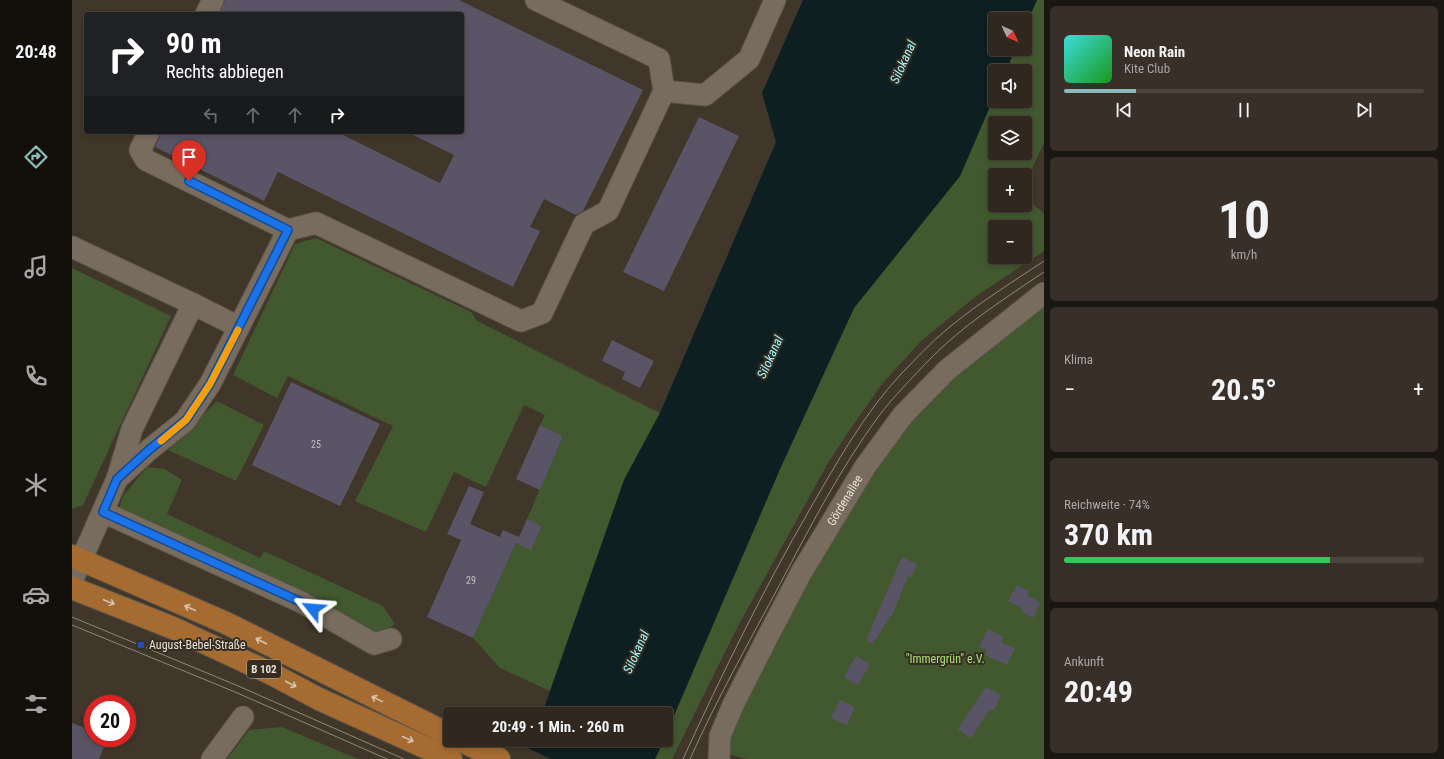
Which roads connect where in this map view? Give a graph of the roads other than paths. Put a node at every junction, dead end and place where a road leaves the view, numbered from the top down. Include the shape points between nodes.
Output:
1 (213, 0) edge
2 (536, 0) edge
3 (775, 0) edge
4 (207, 12) edge
5 (664, 91) junction
6 (148, 134) edge
7 (288, 230) junction
8 (72, 247) edge
9 (1044, 293) edge
10 (193, 304) junction
11 (239, 327) junction
12 (117, 479) junction
13 (103, 512) junction
14 (77, 558) edge
15 (72, 581) edge
16 (72, 588) edge
17 (390, 639) dead end
18 (243, 717) dead end
19 (443, 732) edge
20 (474, 747) edge
21 (495, 757) edge
22 (212, 759) edge
23 (451, 759) edge
24 (718, 759) edge

1 - 4 street
2 - 5 street via 659,59
3 - 5 street via 748,59 716,86 705,95
5 - 7 street via 608,211 584,224 542,313 521,321 316,223
6 - 7 street via 140,150 146,160
7 - 11 street
8 - 10 street
9 - 24 street, Gördenallee via 947,370 903,415 865,467 801,573 760,651 720,736
10 - 11 street
10 - 12 street via 132,429
11 - 12 street via 210,384 186,420
12 - 13 street
13 - 14 street
13 - 17 street via 301,602 374,644
14 - 15 street
19 -> 14 main road, B 102 via 226,623
16 -> 23 main road, B 102 via 173,628
18 - 22 street
20 - 21 main road

